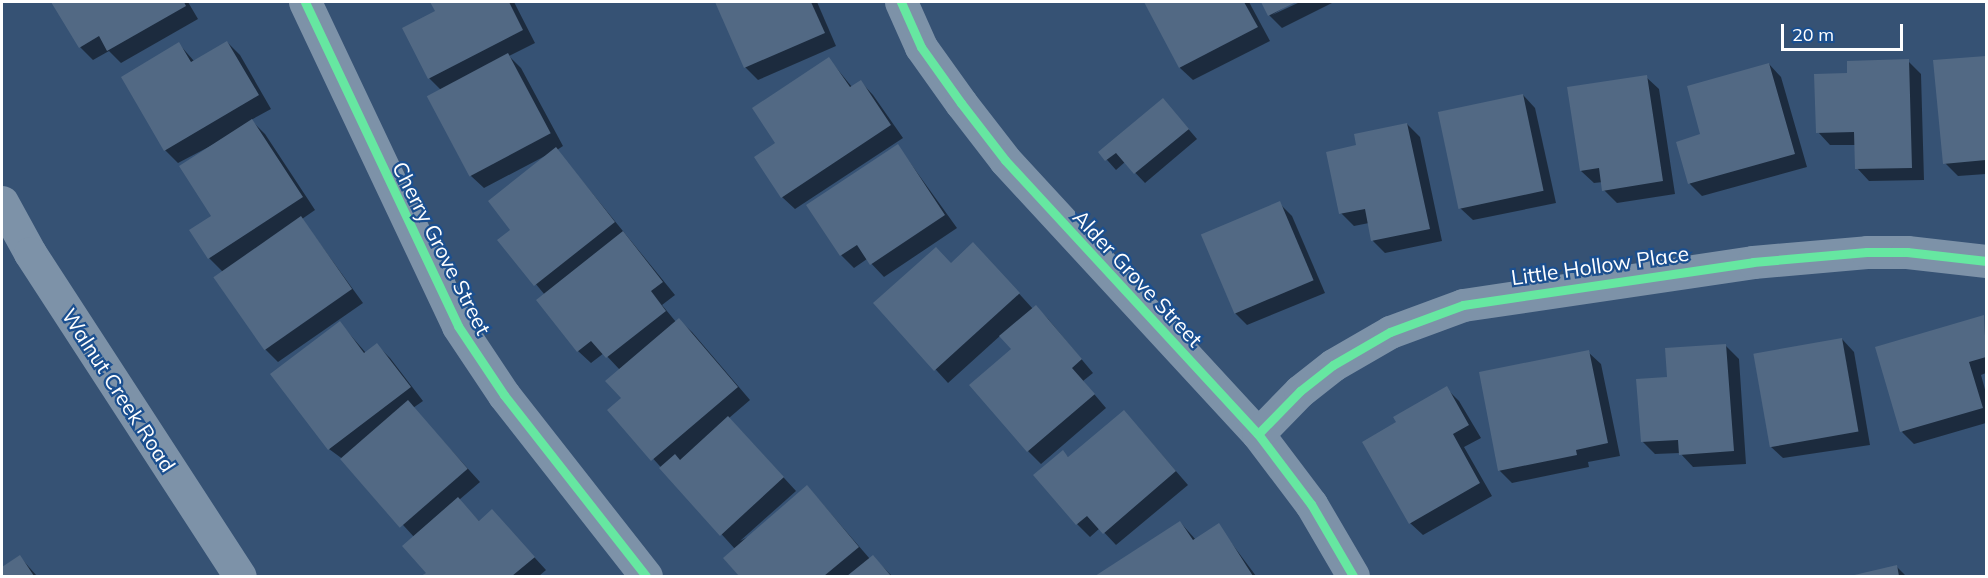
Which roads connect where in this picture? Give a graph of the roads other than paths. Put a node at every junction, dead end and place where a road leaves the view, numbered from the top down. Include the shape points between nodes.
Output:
1 (305, 2) edge
2 (909, 4) edge
3 (2, 202) edge
4 (1986, 261) edge
5 (1258, 434) junction
6 (240, 576) edge
7 (646, 576) edge
8 (1353, 576) edge

1 - 7 street, Cherry Grove Street via 458,326 504,395
2 - 5 street, Alder Grove Street via 921,47 1005,160
3 - 6 street, Walnut Creek Road via 30,253
4 - 5 street, Little Hollow Place via 1906,252 1855,253 1752,262 1463,305 1390,332 1334,365 1300,391
5 - 8 street, Alder Grove Street via 1311,504

